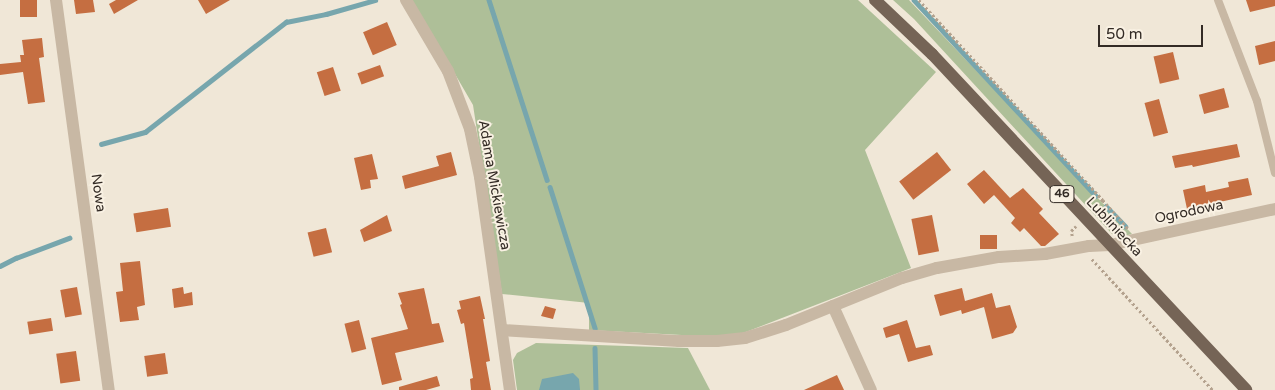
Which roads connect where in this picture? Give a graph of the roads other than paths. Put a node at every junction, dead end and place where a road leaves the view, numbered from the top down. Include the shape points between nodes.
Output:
1 (56, 0) edge
2 (406, 0) edge
3 (875, 0) edge
4 (1218, 0) edge
5 (1275, 174) edge
6 (1275, 209) edge
7 (1110, 245) junction
8 (833, 306) junction
9 (502, 330) junction
10 (109, 390) edge
11 (510, 390) edge
12 (871, 390) edge
13 (1246, 390) edge

1 - 10 street, Nowa
2 - 9 street, Adama Mickiewicza via 448,71 467,117 480,176
3 - 7 main road, Lubliniecka / 46 via 932,54
4 - 5 lane via 1257,101
6 - 7 street, Ogrodowa
7 - 8 street, Ogrodowa via 944,266 902,278
7 - 13 main road, Lubliniecka / 46
8 - 9 street, Ogrodowa via 760,335 731,340 679,341
8 - 12 street
9 - 11 street, Adama Mickiewicza

